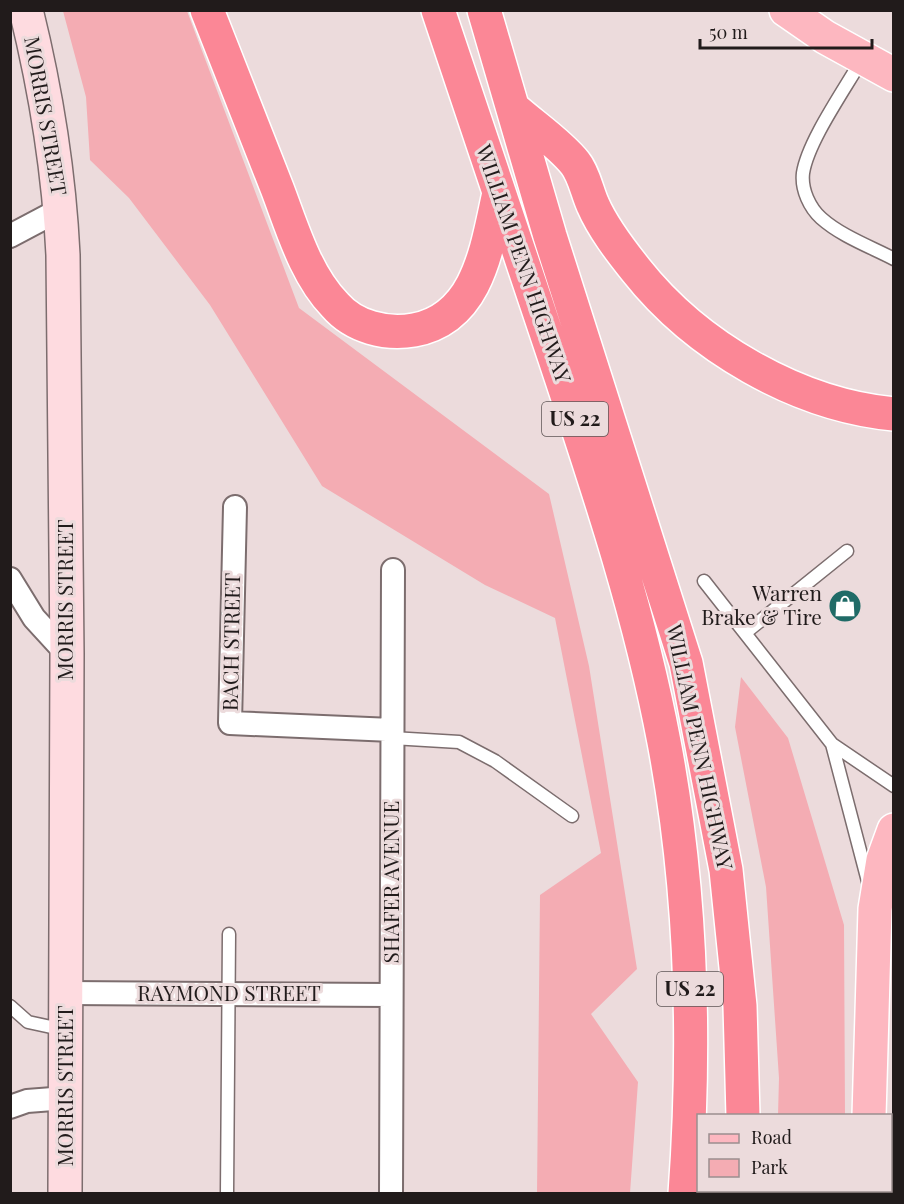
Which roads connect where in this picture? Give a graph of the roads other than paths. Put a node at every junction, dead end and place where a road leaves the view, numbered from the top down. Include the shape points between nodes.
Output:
1 (26, 10) edge
2 (207, 10) edge
3 (438, 10) edge
4 (484, 10) edge
5 (796, 14) edge
6 (862, 58) junction
7 (894, 75) edge
8 (513, 108) junction
9 (499, 193) junction
10 (61, 210) junction
11 (10, 236) edge
12 (894, 260) edge
13 (890, 415) edge
14 (235, 507) dead end
15 (847, 551) dead end
16 (393, 570) dead end
17 (10, 579) edge
18 (704, 581) dead end
19 (745, 633) junction
20 (67, 654) junction
21 (392, 734) junction
22 (832, 744) junction
23 (894, 786) edge
24 (572, 816) dead end
25 (894, 830) edge
26 (875, 909) junction
27 (229, 934) dead end
28 (66, 993) junction
29 (229, 995) junction
30 (392, 995) junction
31 (10, 1006) edge
32 (884, 1018) edge
33 (65, 1030) junction
34 (66, 1098) junction
35 (10, 1107) edge
36 (742, 1114) edge
37 (869, 1114) edge
38 (65, 1194) edge
39 (227, 1194) edge
40 (391, 1194) edge
41 (685, 1194) edge

1 - 10 street, MORRIS STREET via 44,81
2 - 9 highway via 309,266 330,300 351,319 371,328 399,331 424,327 446,316 464,299 480,272
3 - 9 highway, WILLIAM PENN HIGHWAY / US 22
4 - 8 highway, WILLIAM PENN HIGHWAY / US 22
5 - 6 main road
6 - 7 main road
6 - 12 lane via 808,154 804,187 813,210 824,220
8 - 13 highway via 576,164 594,207 620,249 654,290 691,324 777,380 836,402
8 - 36 highway, WILLIAM PENN HIGHWAY / US 22 via 686,663 726,870 740,1006
9 - 41 highway, WILLIAM PENN HIGHWAY / US 22 via 623,568 664,743 682,874 690,980
10 - 11 street
10 - 20 street, MORRIS STREET
14 - 21 street, BACH STREET via 230,723
15 - 19 lane
16 - 21 street, SHAFER AVENUE
17 - 20 street via 34,618
18 - 19 lane
19 - 22 lane
20 - 28 street, MORRIS STREET
21 - 24 lane via 459,742 495,761
21 - 30 street, SHAFER AVENUE
22 - 23 lane
22 - 26 lane
25 - 26 main road via 883,860
26 - 32 main road
27 - 29 lane
28 - 29 street, RAYMOND STREET
28 - 33 street, MORRIS STREET
29 - 30 street, RAYMOND STREET
29 - 39 lane
30 - 40 street, SHAFER AVENUE
31 - 33 lane via 28,1022
32 - 37 main road
33 - 34 street, MORRIS STREET
34 - 35 street via 27,1101
34 - 38 street, MORRIS STREET

